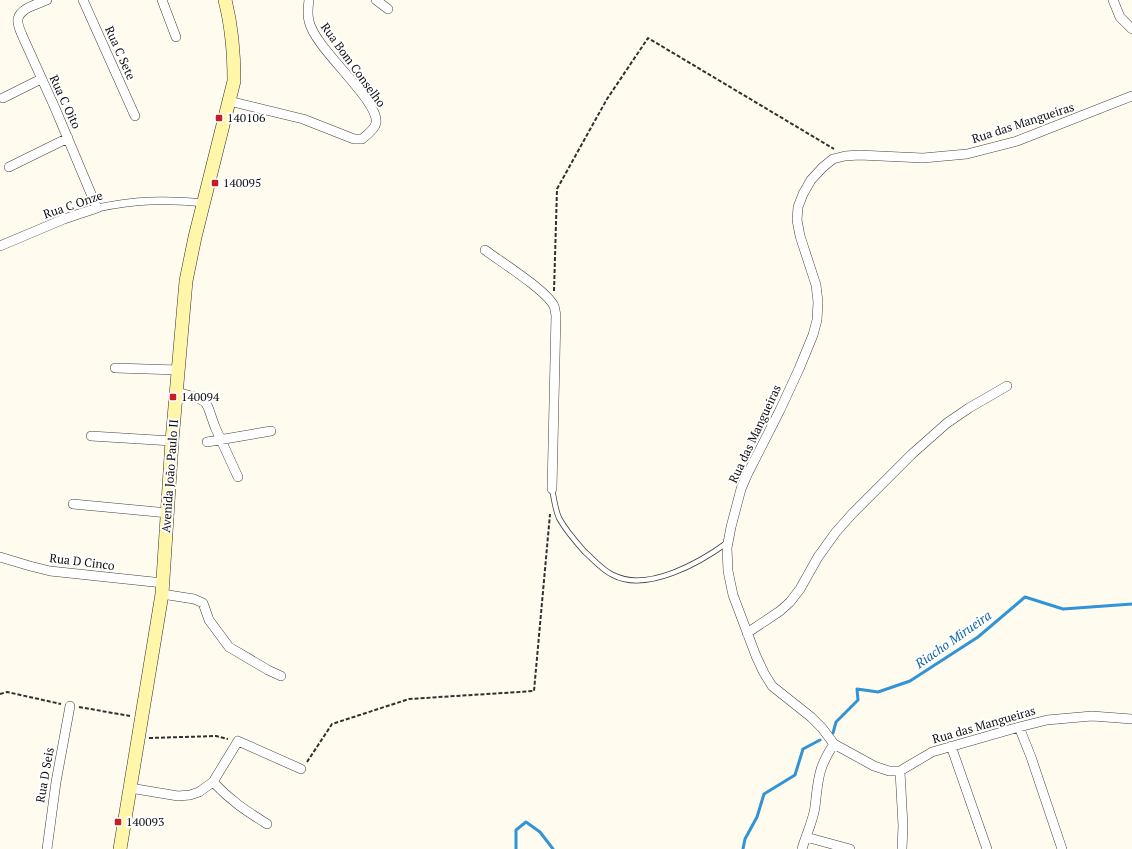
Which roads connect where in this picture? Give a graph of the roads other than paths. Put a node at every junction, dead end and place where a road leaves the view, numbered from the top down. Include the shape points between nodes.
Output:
1 (47, 0) edge
2 (83, 0) edge
3 (162, 0) edge
4 (225, 0) edge
5 (309, 0) edge
6 (376, 0) edge
7 (1113, 0) edge
8 (388, 9) dead end
9 (1132, 29) edge
10 (176, 37) dead end
11 (41, 79) junction
12 (1132, 96) edge
13 (3, 98) dead end
14 (229, 101) junction
15 (135, 116) dead end
16 (68, 138) junction
17 (9, 167) dead end
18 (204, 203) junction
19 (97, 208) junction
20 (0, 246) edge
21 (485, 250) dead end
22 (114, 368) dead end
23 (178, 370) junction
24 (1007, 386) dead end
25 (176, 392) junction
26 (271, 431) dead end
27 (91, 436) dead end
28 (221, 439) junction
29 (172, 441) junction
30 (207, 442) dead end
31 (238, 477) dead end
32 (552, 489) joint
33 (73, 504) dead end
34 (168, 512) junction
35 (728, 542) junction
36 (0, 557) edge
37 (163, 589) junction
38 (747, 633) junction
39 (281, 676) dead end
40 (70, 706) dead end
41 (1132, 719) edge
42 (1019, 726) junction
43 (834, 744) junction
44 (951, 746) junction
45 (302, 769) road end
46 (900, 771) junction
47 (214, 782) junction
48 (130, 788) junction
49 (267, 824) dead end
50 (806, 837) junction
51 (47, 849) edge
52 (120, 849) edge
53 (802, 849) edge
54 (850, 849) edge
55 (902, 849) edge
56 (987, 849) edge
57 (1062, 849) edge

1 - 11 street, Rua C Oito via 27,8 18,17 22,35
2 - 15 street, Rua C Sete
3 - 10 street
4 - 14 main road, Avenida João Paulo II via 234,58 234,81
5 - 14 street, Rua Bom Conselho via 308,21 316,38 353,82 375,116 376,124 362,139 354,139 303,120
6 - 8 street
7 - 9 street via 1120,17
11 - 13 street
11 - 16 street, Rua C Oito
12 - 35 street, Rua das Mangueiras via 1017,141 967,154 923,158 858,155 833,159 811,180 802,194 797,220 816,285 817,320 799,369 741,489
14 - 18 main road, Avenida João Paulo II
16 - 17 street
16 - 19 street, Rua C Oito
18 - 19 street, Rua C Onze via 150,200
18 - 23 main road, Avenida João Paulo II via 186,281
19 - 20 street, Rua C Onze
21 - 32 street via 546,296 554,306 556,315
22 - 23 street
23 - 25 main road, Avenida João Paulo II
24 - 38 street via 947,423 912,454 836,532 790,602
25 - 28 street via 205,402
25 - 29 main road, Avenida João Paulo II
26 - 28 street
27 - 29 street
28 - 30 street
28 - 31 street
29 - 34 main road, Avenida João Paulo II
32 - 35 lane via 559,518 574,540 614,576 629,580 647,580 681,569
33 - 34 street
34 - 37 main road, Avenida João Paulo II
35 - 38 street, Rua das Mangueiras via 733,595
36 - 37 street, Rua D Cinco via 50,571
37 - 39 street, Rua D Cinco via 203,603 209,620 229,647
37 - 48 main road, Avenida João Paulo II
38 - 43 street, Rua das Mangueiras via 772,686 815,720
40 - 51 street, Rua D Seis
41 - 42 street, Rua das Mangueiras via 1106,716 1079,717
42 - 44 street, Rua das Mangueiras
42 - 57 street
43 - 46 street, Rua das Mangueiras via 888,771
43 - 50 street via 821,768 815,807
44 - 46 street, Rua das Mangueiras via 932,752
44 - 56 street
45 - 47 street via 238,741
46 - 55 street
47 - 48 street via 199,792 178,796
47 - 49 street via 228,798
48 - 52 main road, Avenida João Paulo II
50 - 53 street
50 - 54 street

